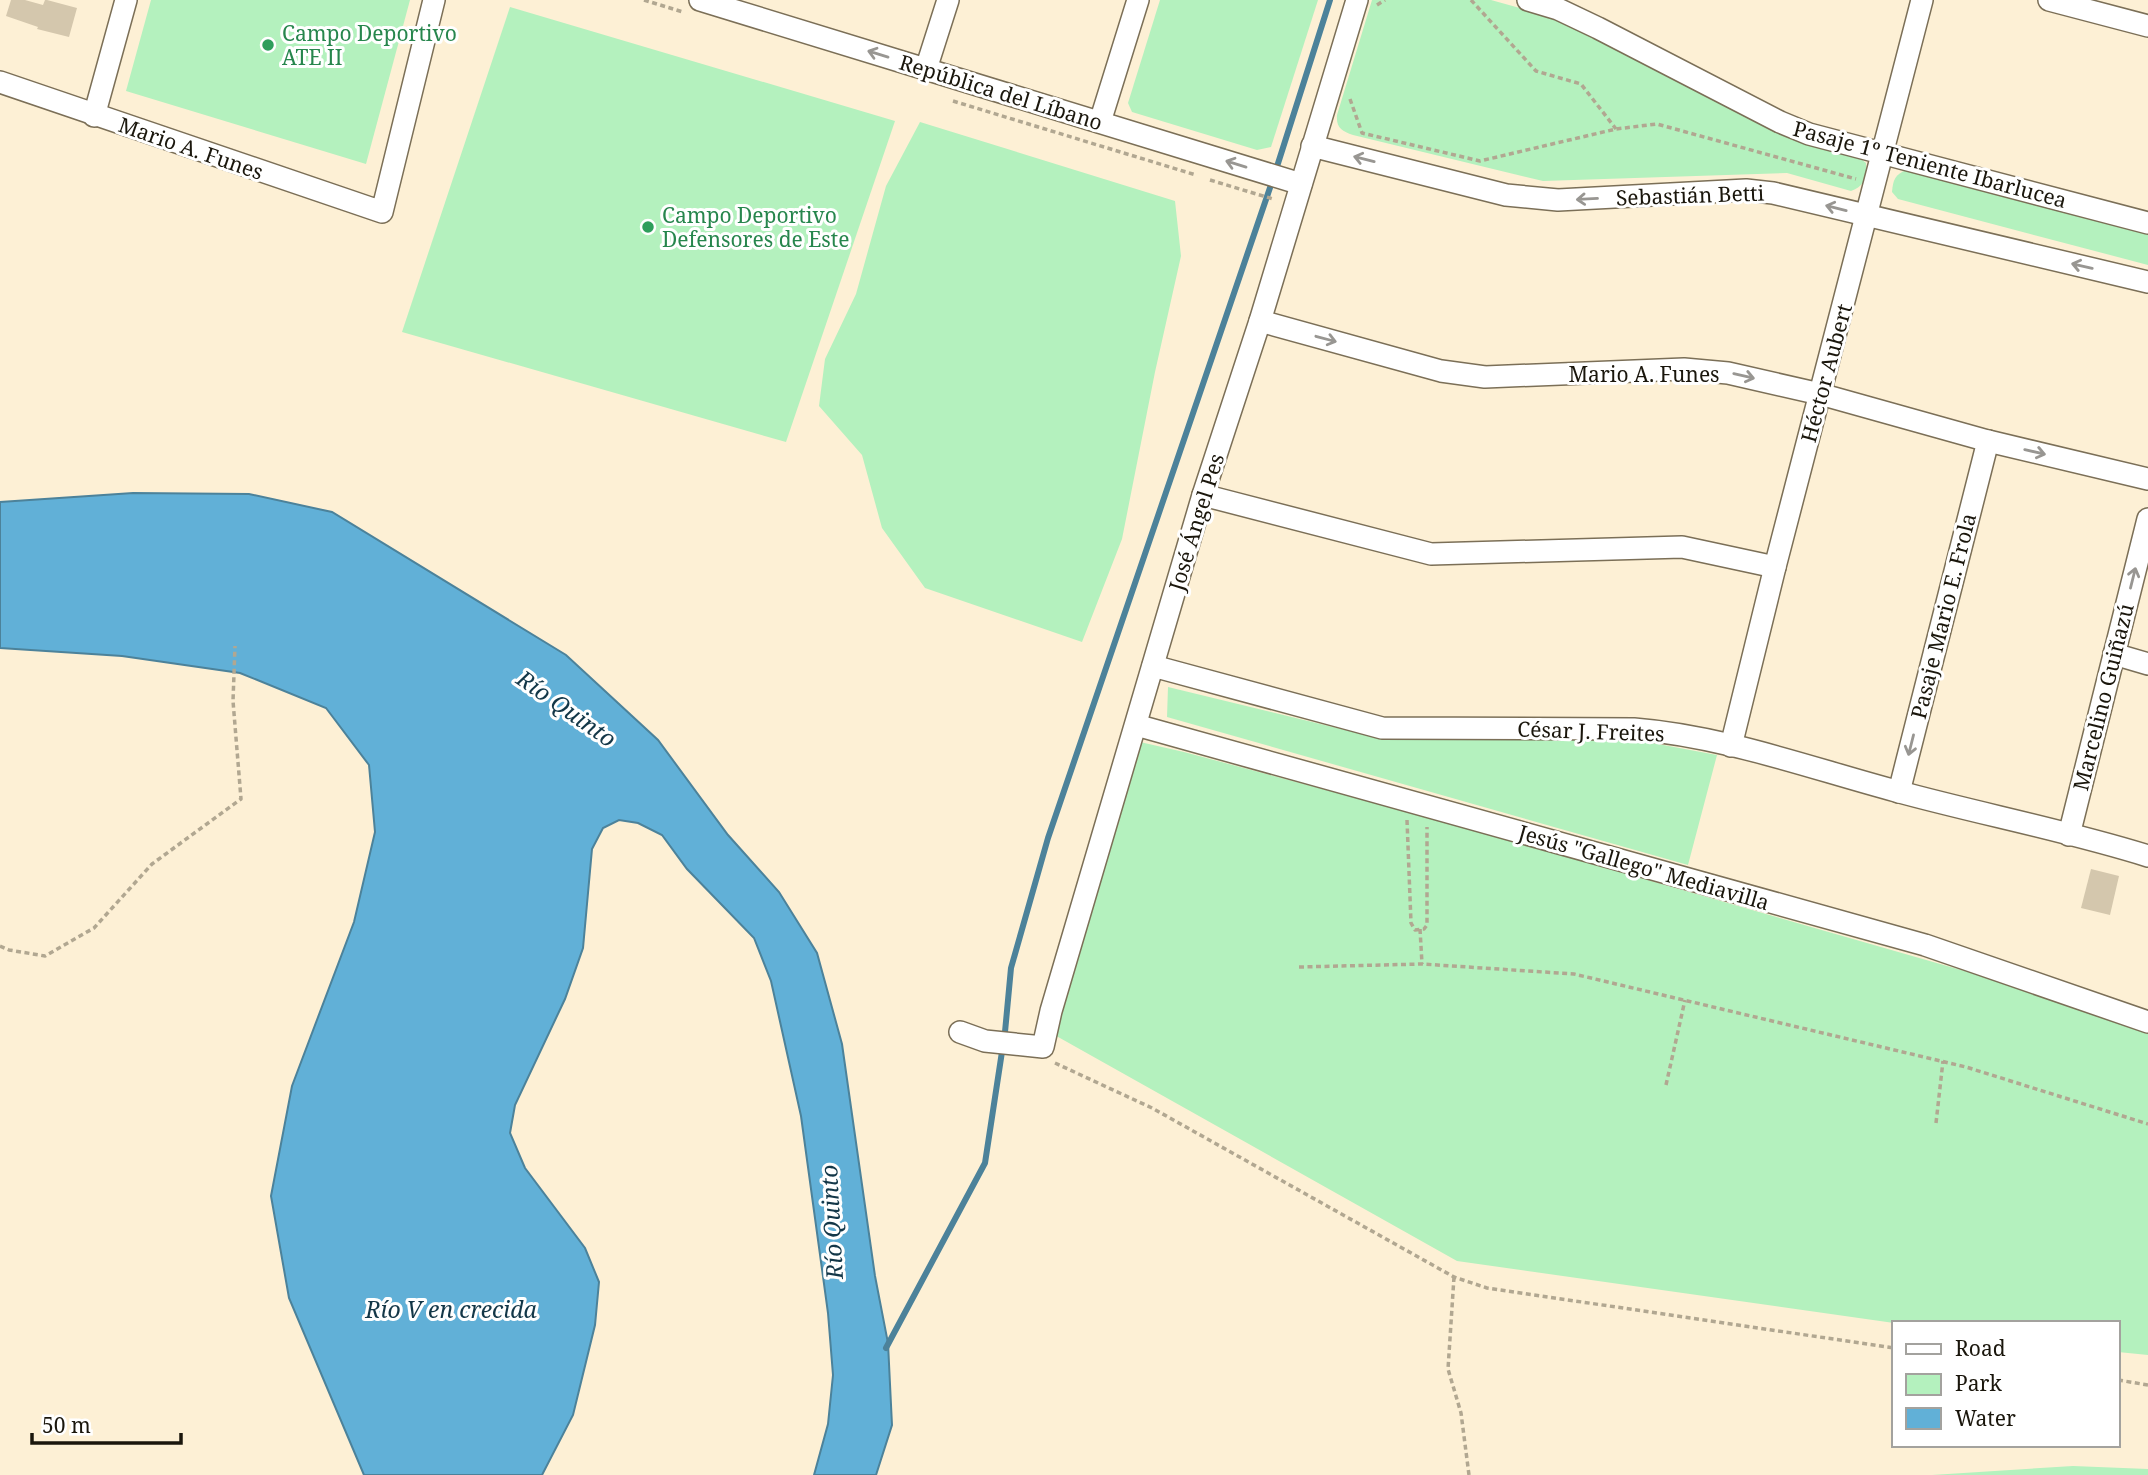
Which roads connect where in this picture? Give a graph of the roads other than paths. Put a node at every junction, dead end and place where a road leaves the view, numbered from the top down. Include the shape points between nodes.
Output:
1 (126, 0) edge
2 (434, 0) edge
3 (700, 0) edge
4 (948, 0) edge
5 (1138, 0) edge
6 (1528, 0) edge
7 (1922, 0) edge
8 (2049, 0) edge
9 (1366, 3) edge
10 (2099, 6) edge
11 (749, 7) edge
12 (2148, 26) edge
13 (926, 69) junction
14 (0, 82) edge
15 (94, 116) junction
16 (1100, 122) junction
17 (1312, 146) junction
18 (1882, 155) junction
19 (1301, 184) junction
20 (1867, 215) junction
21 (2148, 223) edge
22 (2148, 282) edge
23 (1260, 321) junction
24 (1820, 394) junction
25 (1988, 441) junction
26 (2148, 479) edge
27 (1203, 495) junction
28 (2148, 519) edge
29 (1775, 567) junction
30 (2113, 654) junction
31 (2148, 664) edge
32 (1153, 666) junction
33 (1136, 725) junction
34 (1731, 746) junction
35 (1899, 792) junction
36 (2069, 835) junction
37 (2148, 856) edge
38 (2148, 1022) edge
39 (960, 1032) dead end

1 - 15 street
2 - 15 street, Mario A. Funes via 382,212
3 - 11 street, República del Líbano
4 - 13 street
5 - 16 street
6 - 18 street, Pasaje 1º Teniente Ibarlucea via 1598,27 1780,122
7 - 18 street, Héctor Aubert
8 - 10 street
9 - 17 street, José Ángel Pes
10 - 12 street
13 -> 11 street, República del Líbano
13 - 16 street, República del Líbano
14 - 15 street, Mario A. Funes
19 -> 16 street, República del Líbano
17 - 19 street, José Ángel Pes
20 -> 17 street, Sebastián Betti via 1746,190 1558,200 1506,195
18 - 20 street, Héctor Aubert
18 - 21 street, Pasaje 1º Teniente Ibarlucea
19 - 23 street, José Ángel Pes
22 -> 20 street, Sebastián Betti
20 - 24 street, Héctor Aubert
23 -> 24 street, Mario A. Funes via 1441,371 1485,377 1684,369 1728,373
23 - 27 street, José Ángel Pes
24 - 25 street, Mario A. Funes
24 - 29 street, Héctor Aubert
25 -> 26 street, Mario A. Funes
25 -> 35 street, Pasaje Mario E. Frola
27 - 29 street via 1431,554 1682,547
27 - 32 street, José Ángel Pes
30 -> 28 street, Marcelino Guiñazú
29 - 34 street, Héctor Aubert
30 - 31 street
30 - 36 street, Marcelino Guiñazú
32 - 33 street, José Ángel Pes
32 - 34 street, César J. Freites via 1382,728 1633,729
33 - 38 street, Jesús "Gallego" Mediavilla via 1925,945
33 - 39 street, José Ángel Pes via 1051,1011 1036,1046 985,1041
34 - 35 street, César J. Freites
35 - 36 street, César J. Freites
36 - 37 street, César J. Freites

